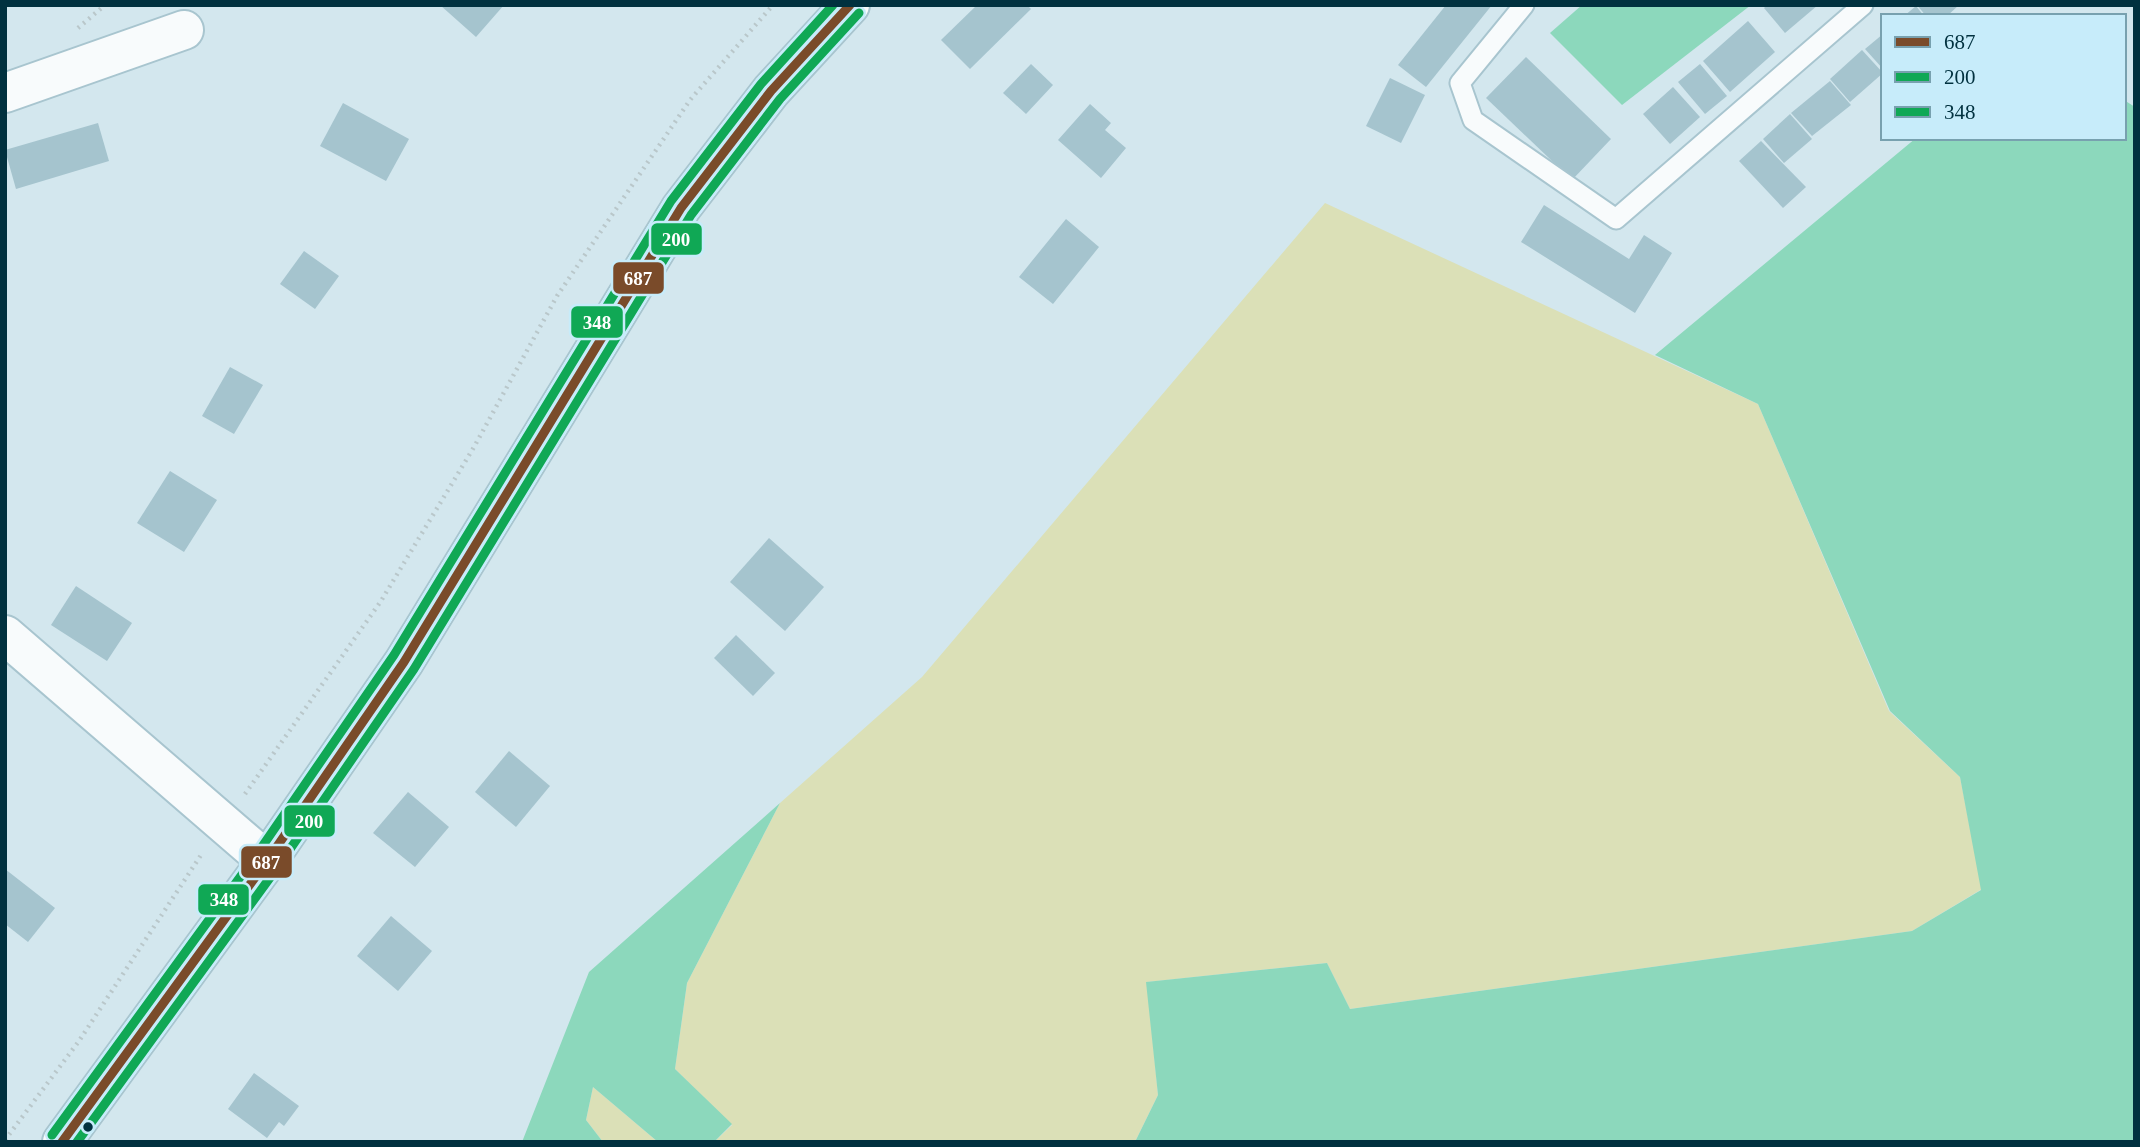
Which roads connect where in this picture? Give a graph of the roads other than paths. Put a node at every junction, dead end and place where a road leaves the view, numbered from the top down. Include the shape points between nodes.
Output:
1 (850, 5) edge
2 (1524, 5) edge
3 (1863, 5) edge
4 (184, 30) dead end
5 (5, 93) edge
6 (5, 635) edge
7 (267, 861) junction
8 (62, 1142) edge

1 - 7 main road via 771,91 681,208 404,662
2 - 3 lane via 1460,83 1473,120 1616,219
4 - 5 main road
6 - 7 main road
7 - 8 main road

